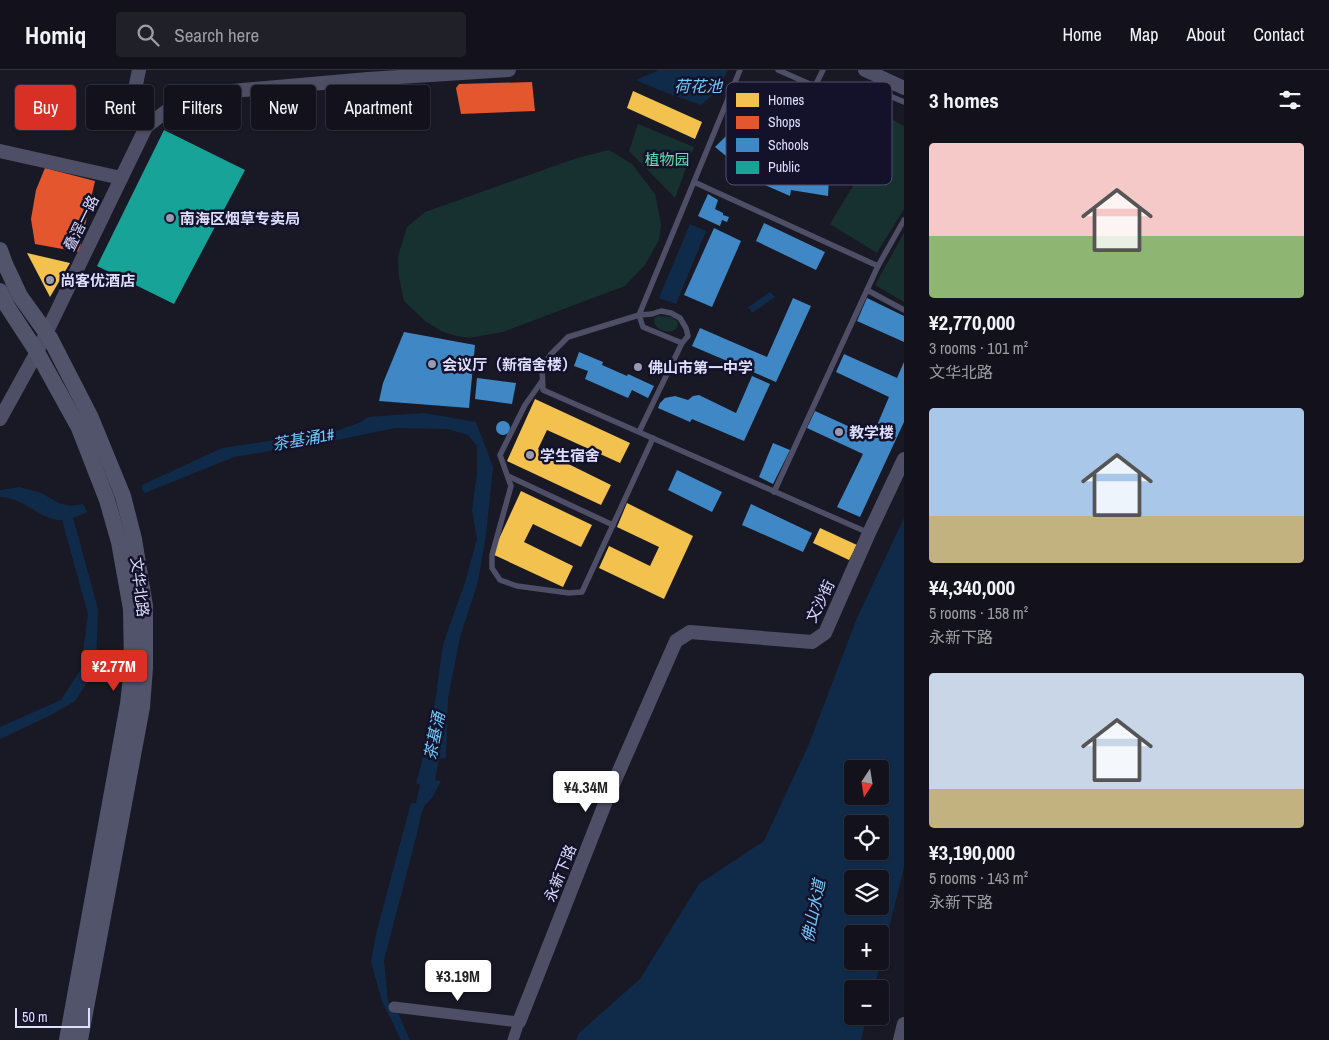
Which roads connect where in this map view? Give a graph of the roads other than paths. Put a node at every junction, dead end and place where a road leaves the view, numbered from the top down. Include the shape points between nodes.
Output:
1 (139, 70) edge
2 (509, 70) edge
3 (740, 70) edge
4 (778, 70) edge
5 (823, 70) edge
6 (865, 70) edge
7 (377, 74) edge
8 (735, 82) edge
9 (806, 82) edge
10 (817, 82) edge
11 (891, 82) edge
12 (892, 82) edge
13 (136, 85) edge
14 (904, 88) edge
15 (892, 97) edge
16 (904, 102) edge
17 (726, 104) edge
18 (154, 121) edge
19 (145, 130) edge
20 (0, 151) edge
21 (121, 178) junction
22 (694, 182) junction
23 (904, 220) edge
24 (0, 250) edge
25 (878, 266) junction
26 (867, 290) junction
27 (0, 291) edge
28 (904, 310) edge
29 (639, 315) junction
30 (46, 333) junction
31 (682, 343) junction
32 (37, 352) junction
33 (543, 380) junction
34 (0, 418) edge
35 (639, 432) junction
36 (652, 438) junction
37 (904, 459) edge
38 (508, 476) junction
39 (774, 492) junction
40 (613, 525) junction
41 (869, 533) junction
42 (690, 632) joint
43 (394, 1008) dead end
44 (519, 1022) junction
45 (904, 1024) edge
46 (67, 1040) edge
47 (80, 1040) edge
48 (513, 1040) edge
49 (900, 1040) edge

1 - 13 street
2 - 7 street
3 - 8 lane
4 - 9 lane
5 - 10 lane
6 - 11 street
7 - 18 street via 187,95
12 - 14 street
15 - 16 lane
17 - 22 lane
19 - 21 street, 叠滘一路
20 - 21 street
21 - 30 street, 叠滘一路
22 - 25 lane
22 - 29 lane
23 - 25 lane
24 - 30 main road, 文华北路 via 20,296
25 - 26 lane
26 - 28 lane
26 - 39 lane
27 - 32 main road, 文华北路
29 - 31 lane via 644,327
29 - 31 lane via 660,311 680,318 688,336
29 - 33 lane via 568,337 542,368
30 - 32 street, 叠滘一路
30 - 47 main road, 文华北路 via 91,418 123,496 145,606 142,707
31 - 35 lane
32 - 34 street, 叠滘一路
32 - 46 main road, 文华北路 via 79,428 107,500 119,542 130,609 132,667 128,704
33 - 35 lane via 543,390
33 - 38 lane via 500,455
35 - 36 lane
36 - 39 lane
36 - 40 lane
37 - 41 street, 文沙街
38 - 40 lane
38 - 40 lane via 511,486 492,555 492,568 500,580 517,586 582,592
39 - 41 lane
41 - 42 street, 文沙街 via 825,633 812,642
42 - 44 street, 永新下路 via 676,641 608,796
43 - 44 street
44 - 48 street
45 - 49 street

